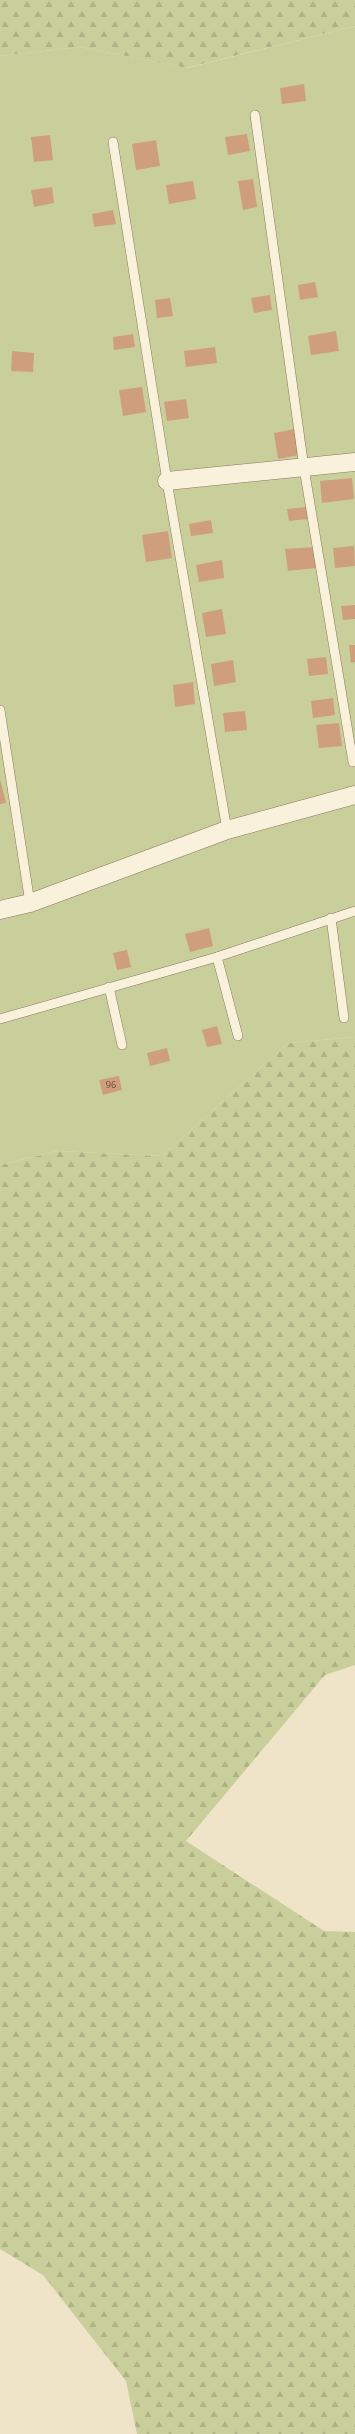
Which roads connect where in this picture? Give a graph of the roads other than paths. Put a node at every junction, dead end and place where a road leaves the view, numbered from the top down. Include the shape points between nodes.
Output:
1 (255, 115) dead end
2 (113, 142) dead end
3 (355, 462) edge
4 (304, 468) junction
5 (166, 482) junction
6 (0, 710) edge
7 (353, 762) dead end
8 (355, 795) edge
9 (227, 830) junction
10 (30, 903) junction
11 (0, 910) edge
12 (355, 911) edge
13 (331, 918) junction
14 (217, 957) junction
15 (109, 987) junction
16 (344, 1018) dead end
17 (0, 1019) edge
18 (238, 1036) dead end
19 (122, 1044) dead end

1 - 4 lane
2 - 5 lane
3 - 4 street
4 - 5 street
4 - 7 lane
5 - 9 lane
6 - 10 lane
8 - 9 street
9 - 10 street
10 - 11 street
12 - 13 lane
13 - 14 lane
13 - 16 lane
14 - 15 lane
14 - 18 lane
15 - 17 lane
15 - 19 lane

